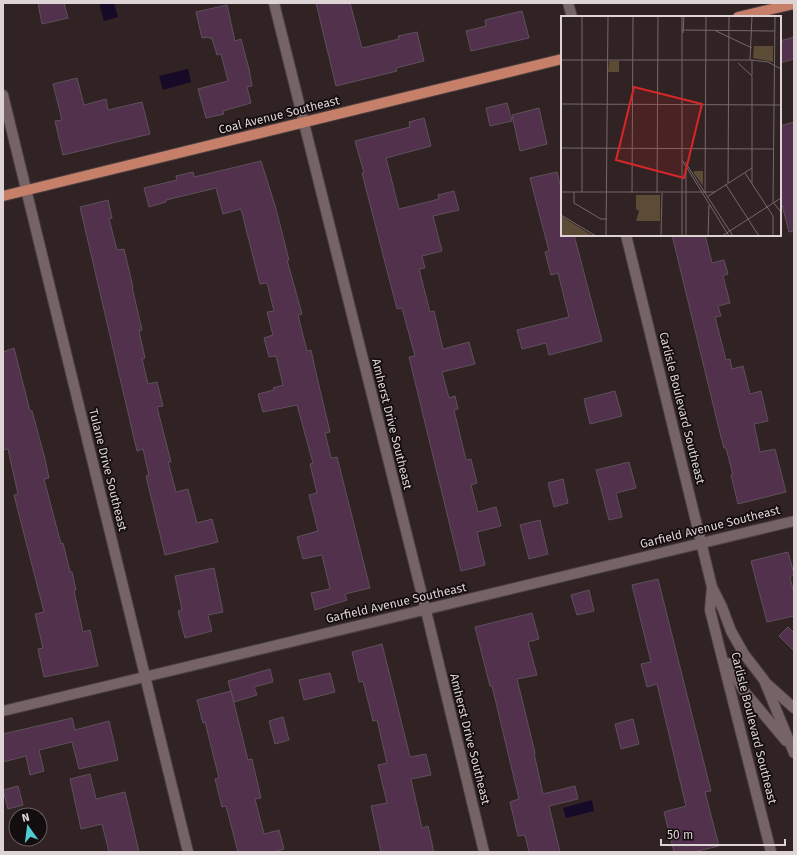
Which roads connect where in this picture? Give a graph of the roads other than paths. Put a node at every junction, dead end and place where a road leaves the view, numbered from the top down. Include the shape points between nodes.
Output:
1 (274, 3) edge
2 (568, 3) edge
3 (794, 4) edge
4 (572, 16) edge
5 (742, 16) edge
6 (561, 59) edge
7 (3, 95) edge
8 (303, 122) junction
9 (26, 190) junction
10 (3, 196) edge
11 (626, 236) edge
12 (794, 521) edge
13 (702, 542) junction
14 (712, 587) junction
15 (425, 609) junction
16 (723, 654) junction
17 (145, 676) junction
18 (764, 680) junction
19 (794, 708) edge
20 (3, 711) edge
21 (793, 750) edge
22 (188, 852) edge
23 (484, 852) edge
24 (771, 852) edge

1 - 8 street, Amherst Drive Southeast
2 - 4 street
3 - 5 main road
6 - 8 main road, Coal Avenue Southeast
7 - 9 street, Tulane Drive Southeast
8 - 9 main road, Coal Avenue Southeast
8 - 15 street, Amherst Drive Southeast
9 - 10 main road, Coal Avenue Southeast
9 - 17 street, Tulane Drive Southeast
11 - 13 street, Carlisle Boulevard Southeast
12 - 13 street, Garfield Avenue Southeast
13 - 14 street, Carlisle Boulevard Southeast
13 - 15 street, Garfield Avenue Southeast
14 - 16 street, Carlisle Boulevard Southeast via 710,610
14 - 18 street, Carlisle Boulevard Southeast via 731,631 744,654
15 - 17 street, Garfield Avenue Southeast
15 - 23 street, Amherst Drive Southeast
16 - 21 street via 744,691
16 - 24 street, Carlisle Boulevard Southeast
17 - 20 street, Garfield Avenue Southeast
17 - 22 street, Tulane Drive Southeast
18 - 19 street
18 - 21 street, Carlisle Boulevard Southeast

